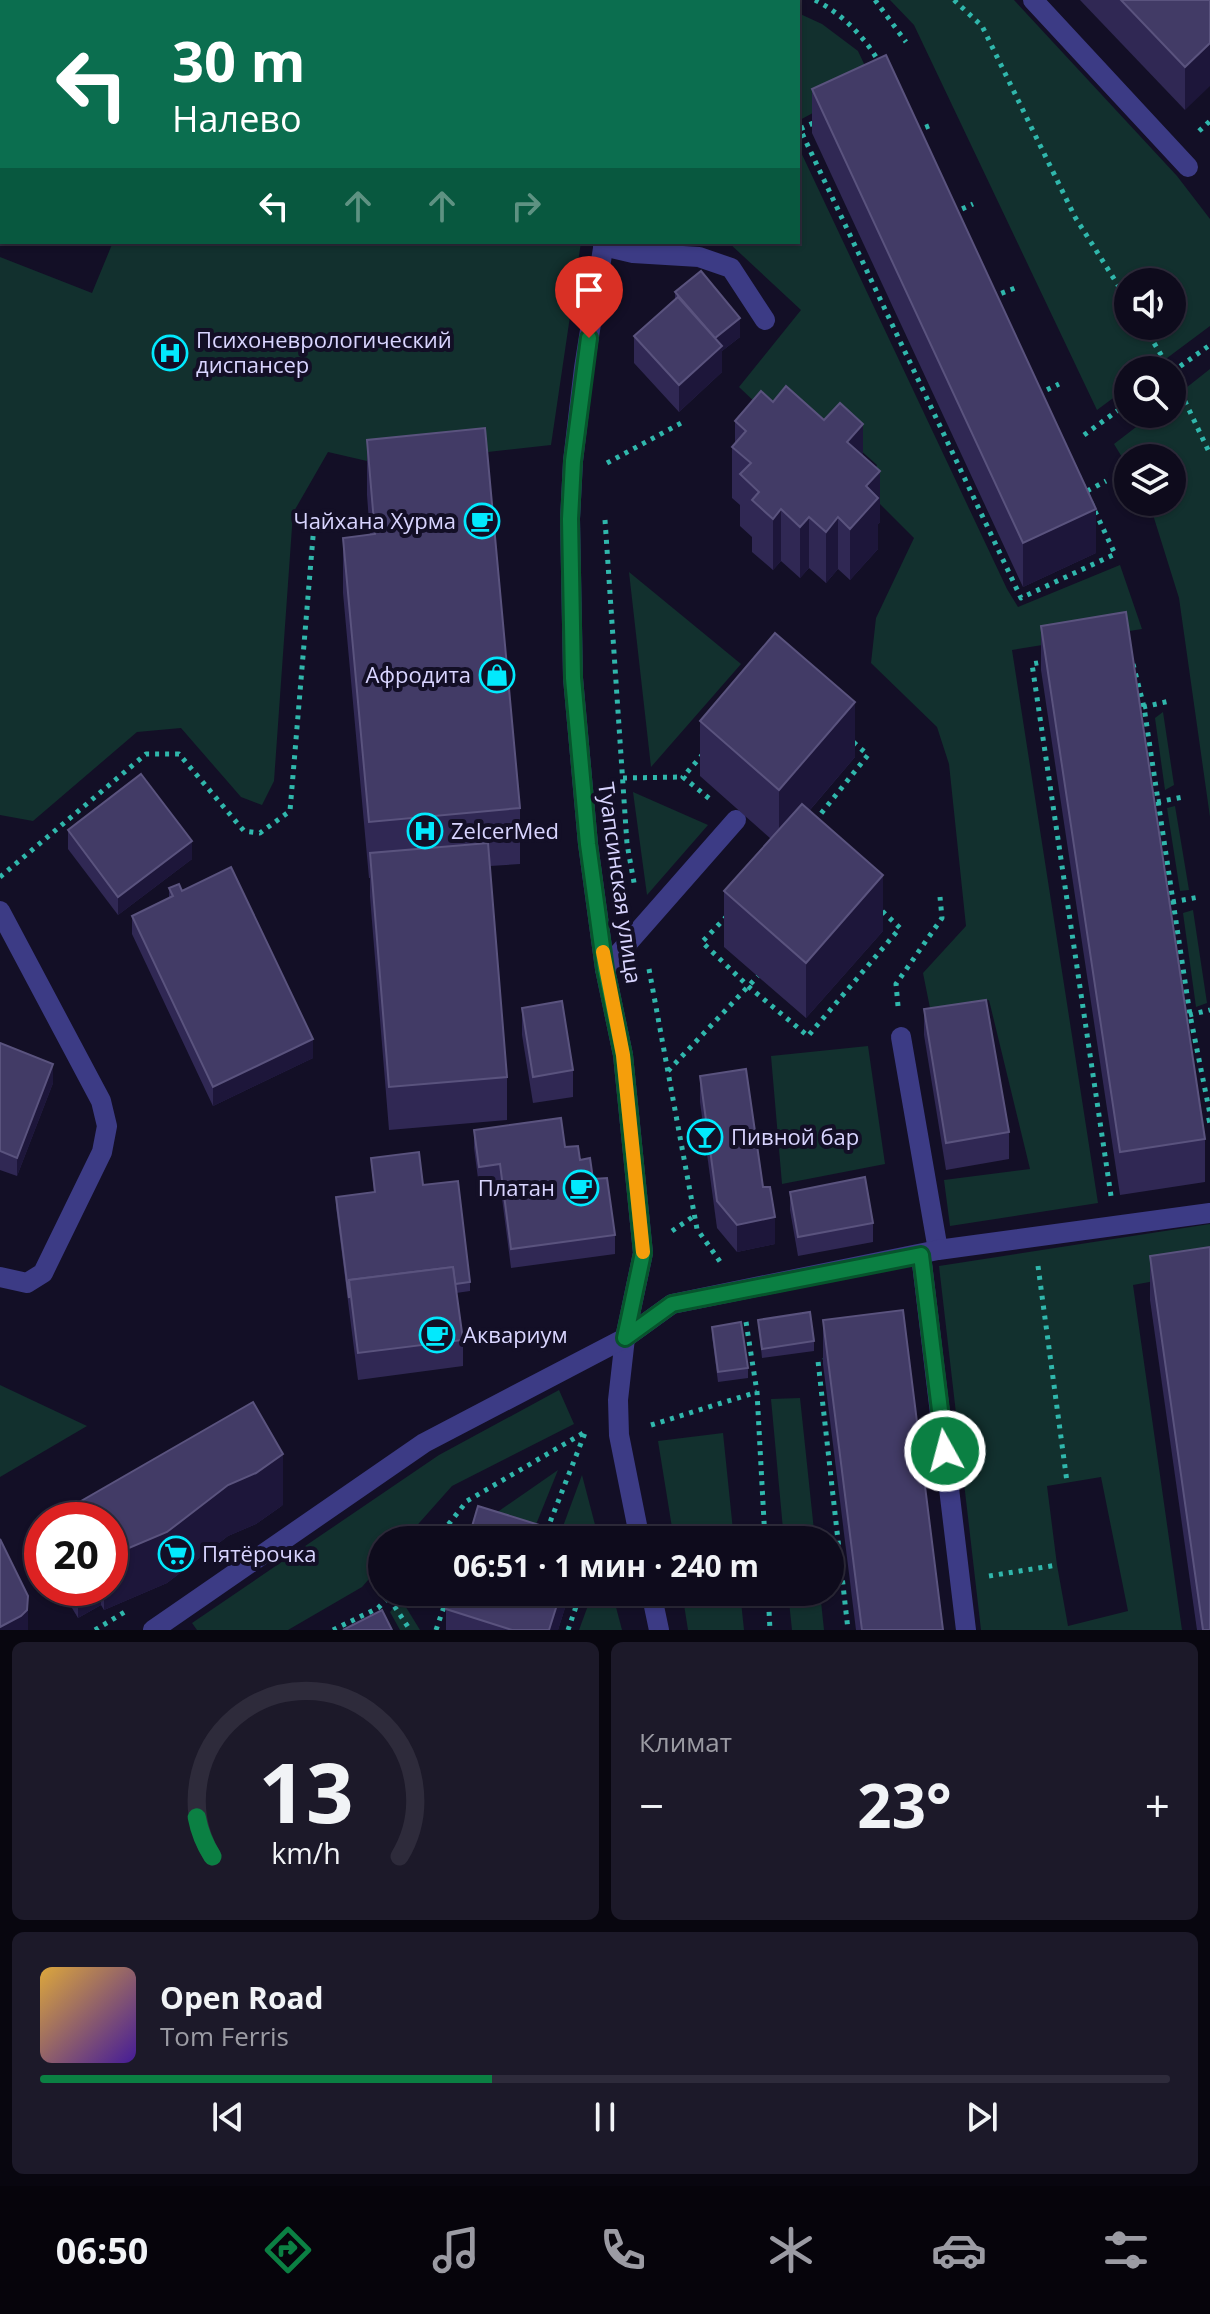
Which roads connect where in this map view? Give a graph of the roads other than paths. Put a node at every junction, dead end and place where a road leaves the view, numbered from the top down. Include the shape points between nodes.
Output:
1 (1033, 0) edge
2 (1188, 167) dead end
3 (604, 244) edge
4 (765, 320) dead end
5 (736, 820) road end
6 (0, 911) edge
7 (605, 969) junction
8 (901, 1037) dead end
9 (1210, 1213) edge
10 (930, 1252) junction
11 (0, 1277) edge
12 (625, 1338) junction
13 (637, 1526) edge
14 (654, 1606) edge
15 (153, 1630) edge
16 (659, 1630) edge
17 (966, 1630) edge

1 - 2 street
3 - 4 street via 633,253 699,257 731,268
3 - 7 street, Туапсинская улица via 584,368 570,519 573,678
5 - 7 street
6 - 11 street via 101,1101 107,1126 102,1152 43,1273 27,1283
7 - 12 street, Туапсинская улица via 623,1055 643,1253
8 - 10 street
9 - 10 street
10 - 12 street via 672,1304
10 - 17 street
12 - 13 street, Туапсинская улица via 619,1435
12 - 15 street via 424,1443
14 - 16 street

